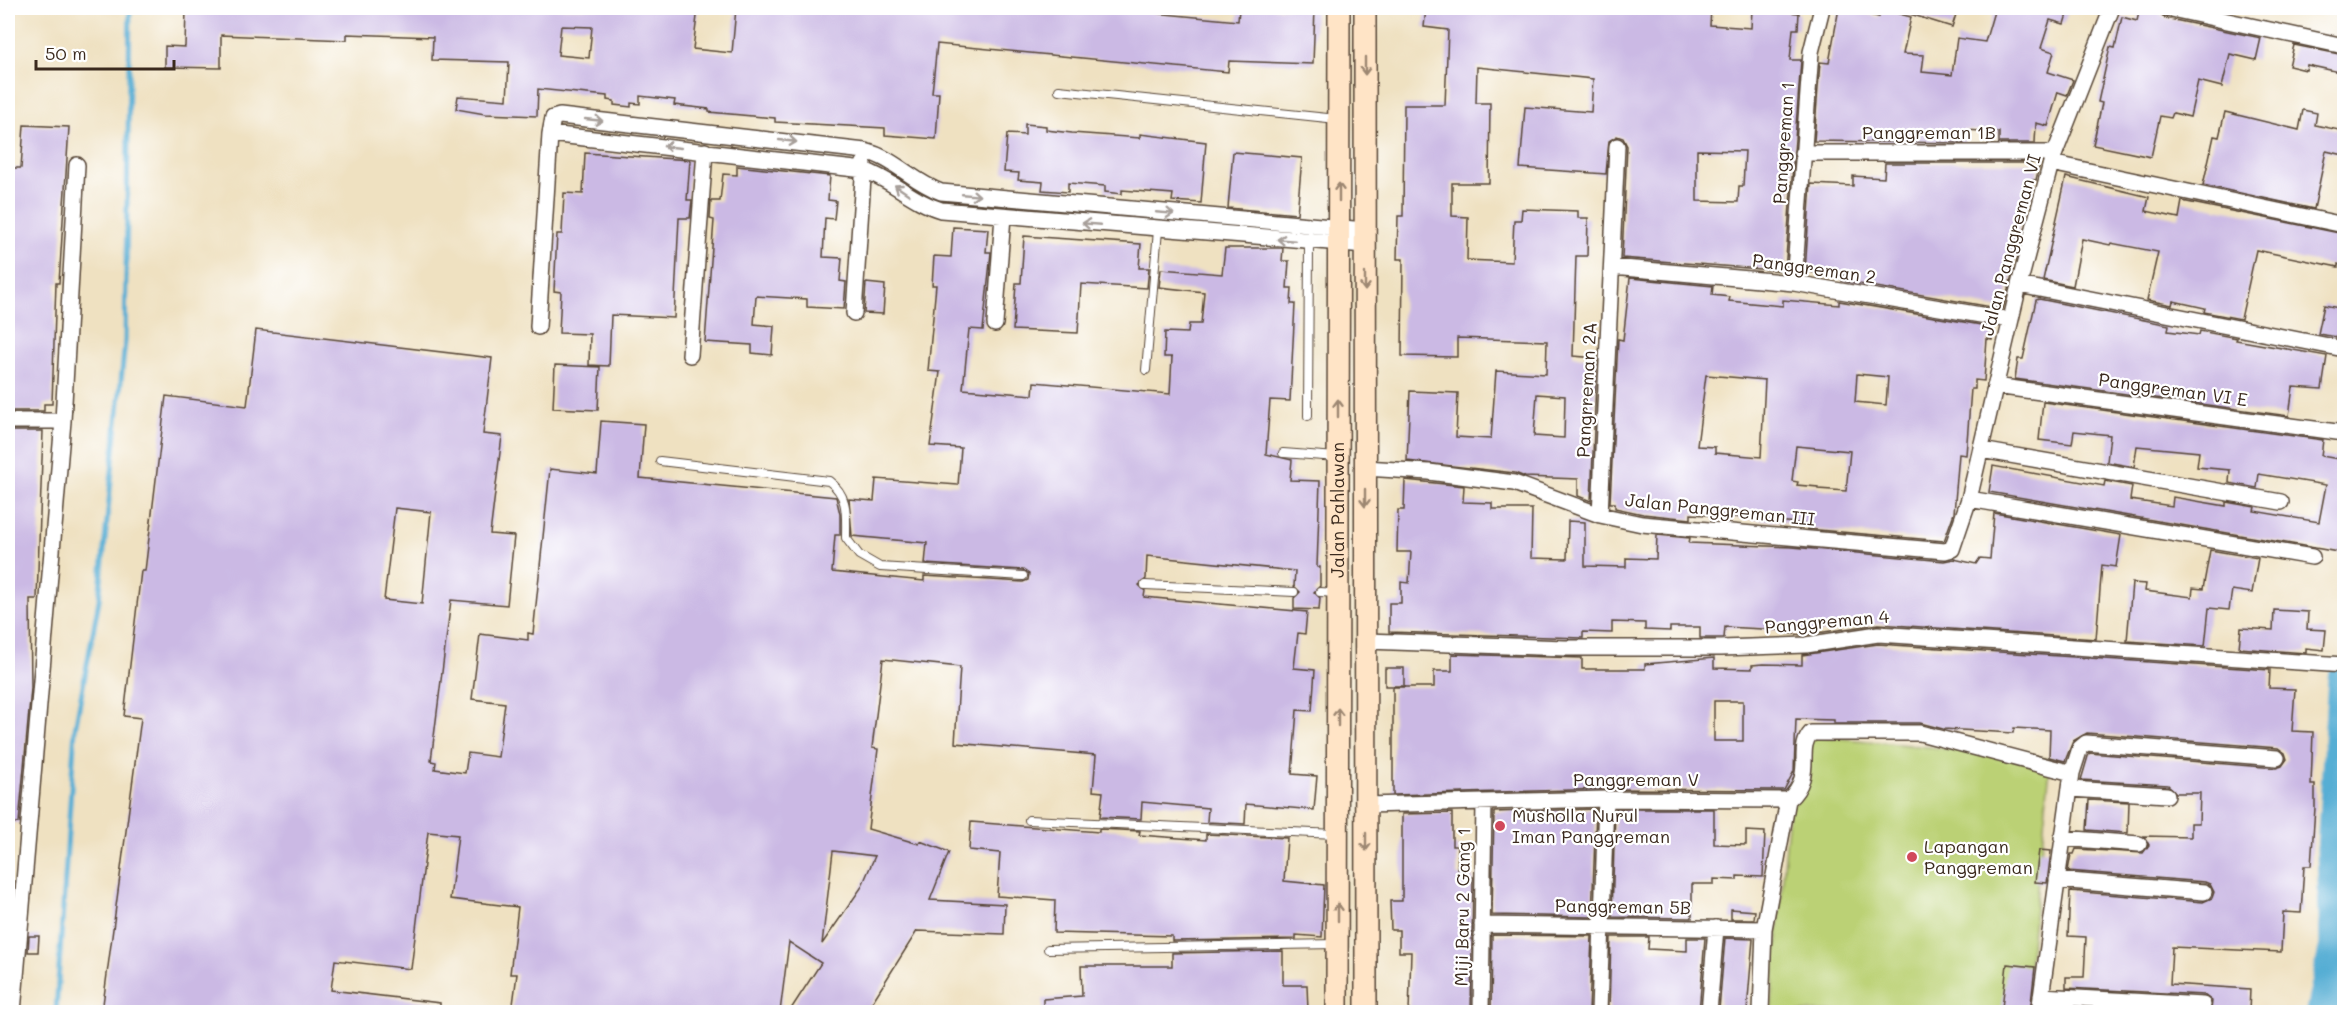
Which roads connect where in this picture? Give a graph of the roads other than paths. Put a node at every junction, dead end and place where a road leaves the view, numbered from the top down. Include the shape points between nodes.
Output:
1 (1339, 8) edge
2 (1365, 8) edge
3 (1822, 8) edge
4 (2112, 8) edge
5 (2167, 8) edge
6 (2344, 46) edge
7 (1059, 90) dead end
8 (1339, 119) junction
9 (550, 134) junction
10 (1617, 146) dead end
11 (705, 151) junction
12 (865, 151) junction
13 (1802, 153) junction
14 (2053, 158) junction
15 (77, 165) dead end
16 (864, 170) junction
17 (1003, 216) junction
18 (2344, 225) edge
19 (1158, 230) junction
20 (1339, 237) junction
21 (1365, 238) junction
22 (1309, 242) junction
23 (1612, 267) junction
24 (1794, 283) junction
25 (2019, 285) junction
26 (854, 313) dead end
27 (2010, 320) junction
28 (995, 324) dead end
29 (538, 327) dead end
30 (2344, 349) edge
31 (690, 355) dead end
32 (1146, 370) dead end
33 (1995, 386) junction
34 (1308, 416) dead end
35 (8, 421) edge
36 (63, 421) junction
37 (2344, 433) edge
38 (1981, 450) junction
39 (1283, 453) dead end
40 (1338, 457) junction
41 (660, 461) dead end
42 (1365, 468) junction
43 (1969, 498) junction
44 (2281, 502) dead end
45 (1600, 515) junction
46 (2312, 557) dead end
47 (1023, 576) dead end
48 (1145, 585) dead end
49 (1294, 592) dead end
50 (1329, 592) junction
51 (1366, 595) junction
52 (1366, 641) junction
53 (2344, 665) edge
54 (2277, 758) dead end
55 (2072, 772) junction
56 (2070, 789) junction
57 (2167, 795) dead end
58 (1606, 799) junction
59 (1788, 800) junction
60 (1484, 802) junction
61 (1366, 805) junction
62 (1029, 820) dead end
63 (1338, 834) junction
64 (2062, 838) junction
65 (2139, 844) dead end
66 (2057, 880) junction
67 (2204, 892) dead end
68 (1482, 925) junction
69 (1602, 927) junction
70 (1716, 928) junction
71 (1764, 929) junction
72 (1337, 944) junction
73 (1048, 949) dead end
74 (2041, 996) junction
75 (2203, 1005) dead end
76 (13, 1012) edge
77 (1337, 1012) edge
78 (1366, 1012) edge
79 (1481, 1012) edge
80 (1599, 1012) edge
81 (1709, 1012) edge
82 (1761, 1012) edge
83 (2039, 1012) edge

1 - 8 main road, Jalan Pahlawan
2 -> 21 main road, Jalan Pahlawan
3 - 13 street, Panggreman 1 via 1811,52
4 - 14 street, Jalan Panggreman VI
5 - 6 street
7 - 8 lane
20 -> 8 main road, Jalan Pahlawan
11 -> 9 street
9 -> 12 street via 553,118 560,116
9 - 29 street
10 - 23 street, Pangrreman 2A
11 - 16 street
11 - 31 street
12 - 16 street
12 -> 20 street via 886,158 927,187 941,192
13 - 14 street, Panggreman 1B
13 - 24 street, Panggreman 1
14 - 18 street, Panggreman 1B
14 - 25 street, Jalan Panggreman VI
15 - 36 street
17 -> 16 street via 929,207
16 - 26 street
19 -> 17 street
17 - 28 street
22 -> 19 street
19 - 32 lane
20 - 21 street
20 - 22 street
40 -> 20 main road, Jalan Pahlawan
21 -> 42 main road, Jalan Pahlawan
22 - 34 lane
23 - 24 street, Panggreman 2
23 - 45 street, Pangrreman 2A
24 - 27 street, Panggreman 2
25 - 27 street, Jalan Panggreman VI
25 - 30 street
27 - 33 street, Jalan Panggreman VI
33 - 37 street, Panggreman VI E
33 - 38 street, Jalan Panggreman VI
35 - 36 street
36 - 76 street
38 - 43 street, Jalan Panggreman VI
38 - 44 street
39 - 40 lane
40 - 50 main road, Jalan Pahlawan
41 - 47 lane via 829,481 845,498 849,544 880,567
42 - 45 street, Jalan Panggreman III via 1514,483
42 -> 51 main road, Jalan Pahlawan
43 - 45 street, Jalan Panggreman III via 1954,546 1945,551 1642,524
43 - 46 street
48 - 49 lane
50 - 51 main road
63 -> 50 main road, Jalan Pahlawan
51 - 52 main road, Jalan Pahlawan
52 - 53 street, Panggreman 4 via 1565,648 1721,648 1806,645 1878,634
52 - 61 main road, Jalan Pahlawan
54 - 55 street via 2086,743 2080,748
55 - 56 street
55 - 59 street via 1920,733 1815,732 1806,741 1801,787
56 - 57 street
56 - 64 street
58 - 59 street, Panggreman V
58 - 60 street, Panggreman V
58 - 69 street
59 - 71 street
60 - 61 street, Panggreman V
60 - 68 street, Miji Baru 2 Gang 1
61 -> 78 main road, Jalan Pahlawan
62 - 63 lane
72 -> 63 main road, Jalan Pahlawan
64 - 65 street
64 - 66 street
66 - 67 street
66 - 74 street
68 - 69 street, Panggreman 5B
68 - 79 street, Miji Baru 2 Gang 1
69 - 70 street, Panggreman 5B
69 - 80 street
70 - 71 street, Panggreman 5B
70 - 81 street
71 - 82 street
72 - 73 lane
72 - 77 main road, Jalan Pahlawan
74 - 75 street
74 - 83 street

